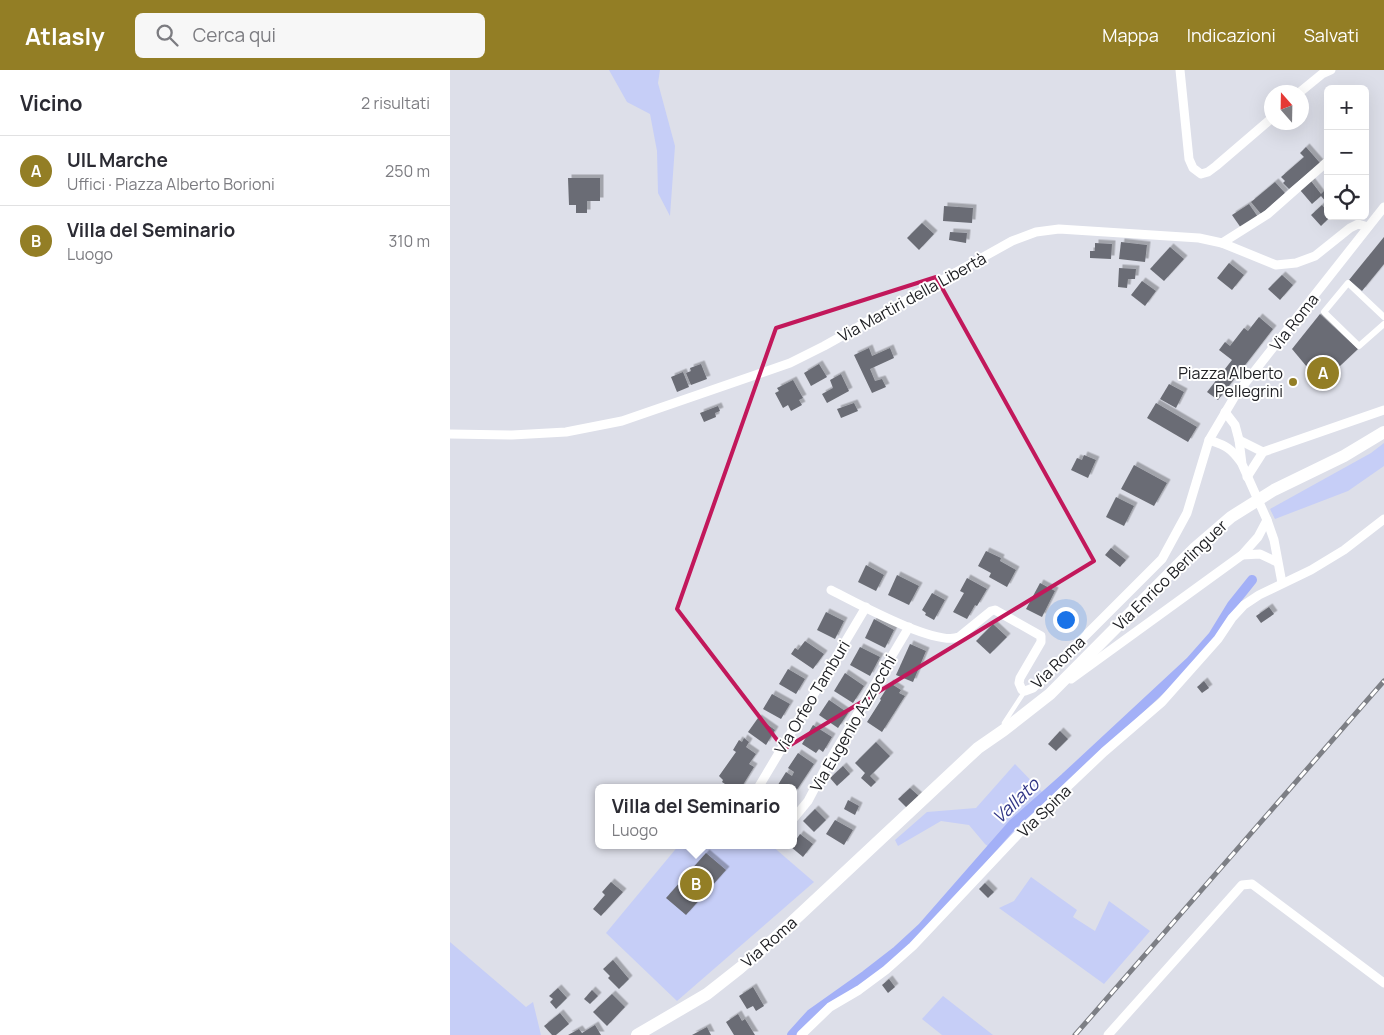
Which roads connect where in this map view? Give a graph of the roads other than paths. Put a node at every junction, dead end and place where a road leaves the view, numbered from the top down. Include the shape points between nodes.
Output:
1 (1180, 70) edge
2 (1331, 70) edge
3 (1309, 85) edge
4 (1264, 125) edge
5 (1324, 165) edge
6 (1384, 207) edge
7 (1368, 227) junction
8 (1222, 243) junction
9 (1384, 317) edge
10 (1384, 324) edge
11 (1384, 410) edge
12 (1225, 412) junction
13 (1384, 432) edge
14 (450, 434) edge
15 (1210, 440) junction
16 (1239, 440) junction
17 (1263, 452) junction
18 (1242, 464) junction
19 (1247, 477) junction
20 (1384, 519) edge
21 (1267, 520) junction
22 (1242, 555) junction
23 (1277, 562) junction
24 (1282, 583) junction
25 (831, 590) dead end
26 (866, 607) junction
27 (909, 627) junction
28 (1025, 691) junction
29 (1050, 694) junction
30 (978, 748) junction
31 (760, 784) edge
32 (797, 814) edge
33 (1384, 983) edge
34 (638, 1035) edge
35 (801, 1035) edge
36 (1108, 1035) edge

1 - 4 street via 1189,159 1201,174 1216,166
2 - 3 street
5 - 8 street via 1268,214
6 - 7 street, Via Roma
7 - 8 street, Via Martiri della Libertà via 1358,224 1315,256 1296,263 1276,265
7 - 12 street, Via Roma
8 - 14 street, Via Martiri della Libertà via 1199,238 1059,229 1036,232 1012,241 790,363 622,421 566,432
9 - 10 street via 1348,283 1324,312 1359,346
11 - 17 street
12 - 15 street, Via Roma
12 - 16 street via 1235,425
13 - 29 main road, Via Enrico Berlinguer via 1344,456 1274,490 1232,517 1196,548
15 - 18 street via 1232,450
15 - 28 street, Via Roma via 1187,513 1162,559 1033,688
16 - 17 street
16 - 18 street
17 - 19 street
18 - 19 street
19 - 21 street
20 - 24 street, Via Spina via 1344,550
21 - 22 street via 1258,537
21 - 23 street
22 - 23 street via 1260,554
22 - 29 street
23 - 24 street
24 - 35 street, Via Spina via 1244,605 1218,640 1162,702 1025,827 913,946 859,990 830,1007
25 - 26 street
26 - 27 street
26 - 31 street, Via Orfeo Tamburi
27 - 28 street via 954,639 995,610 1032,629 1042,639 1020,678 1020,687
27 - 32 street, Via Eugenio Azzocchi via 808,801
28 - 30 lane, Via Roma via 1007,720
29 - 30 main road, Via Enrico Berlinguer
30 - 34 main road, Via Roma via 740,968 707,994
33 - 36 street via 1252,884 1242,885

